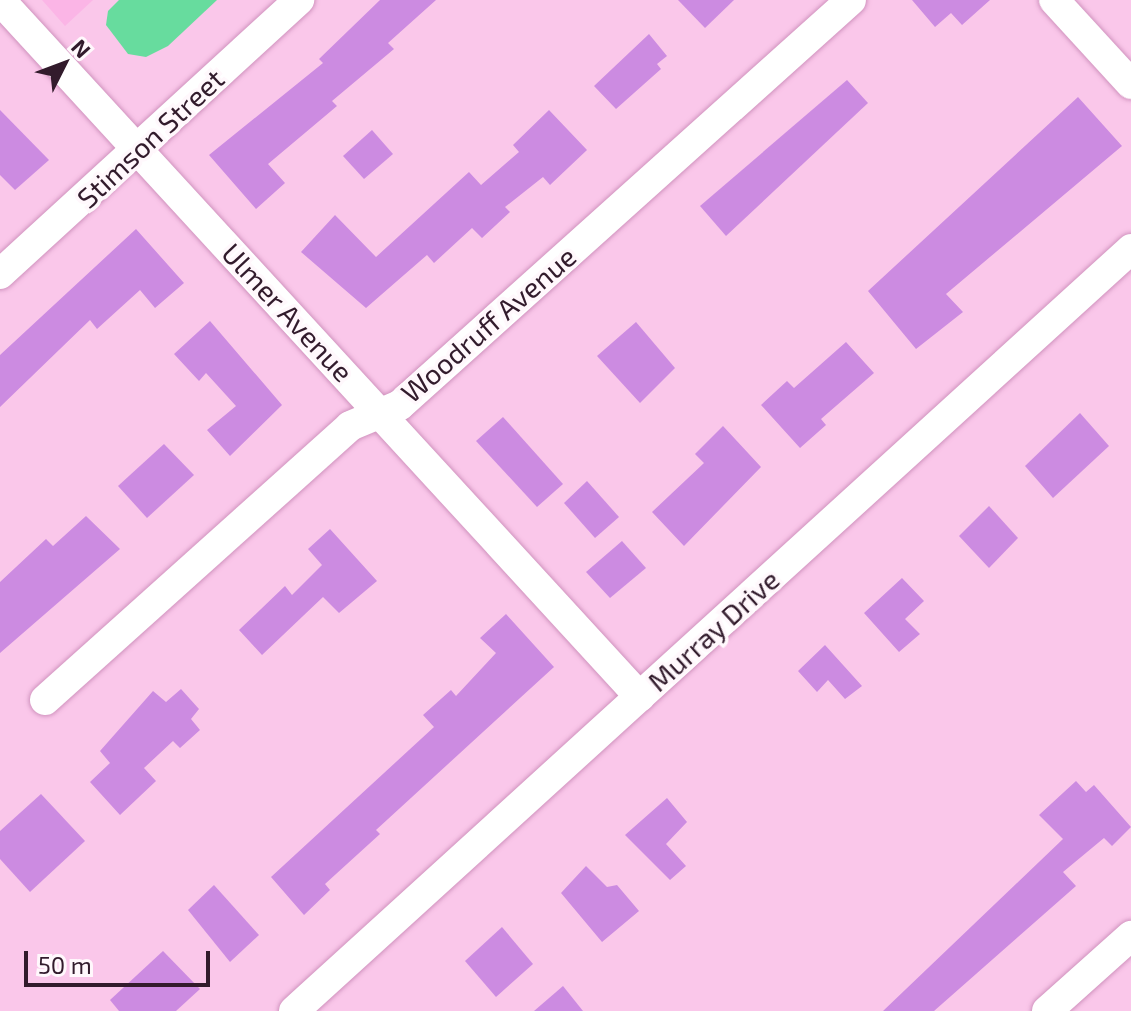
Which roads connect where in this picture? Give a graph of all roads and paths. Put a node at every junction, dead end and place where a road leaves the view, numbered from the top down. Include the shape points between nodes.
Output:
1 (0, 0) edge
2 (299, 0) edge
3 (851, 0) edge
4 (1054, 0) edge
5 (1131, 84) edge
6 (139, 150) junction
7 (1131, 249) edge
8 (0, 274) edge
9 (381, 412) junction
10 (640, 697) junction
11 (45, 700) dead end
12 (1131, 936) edge
13 (294, 1011) edge
14 (1047, 1011) edge

1 - 6 street, Ulmer Avenue
2 - 6 street, Stimson Street
3 - 9 street, Woodruff Avenue via 400,405
4 - 5 street
6 - 8 street, Stimson Street
6 - 9 street, Ulmer Avenue
7 - 10 street, Murray Drive
9 - 10 street, Ulmer Avenue
9 - 11 street, Woodruff Avenue via 350,426
10 - 13 street, Murray Drive
12 - 14 street

